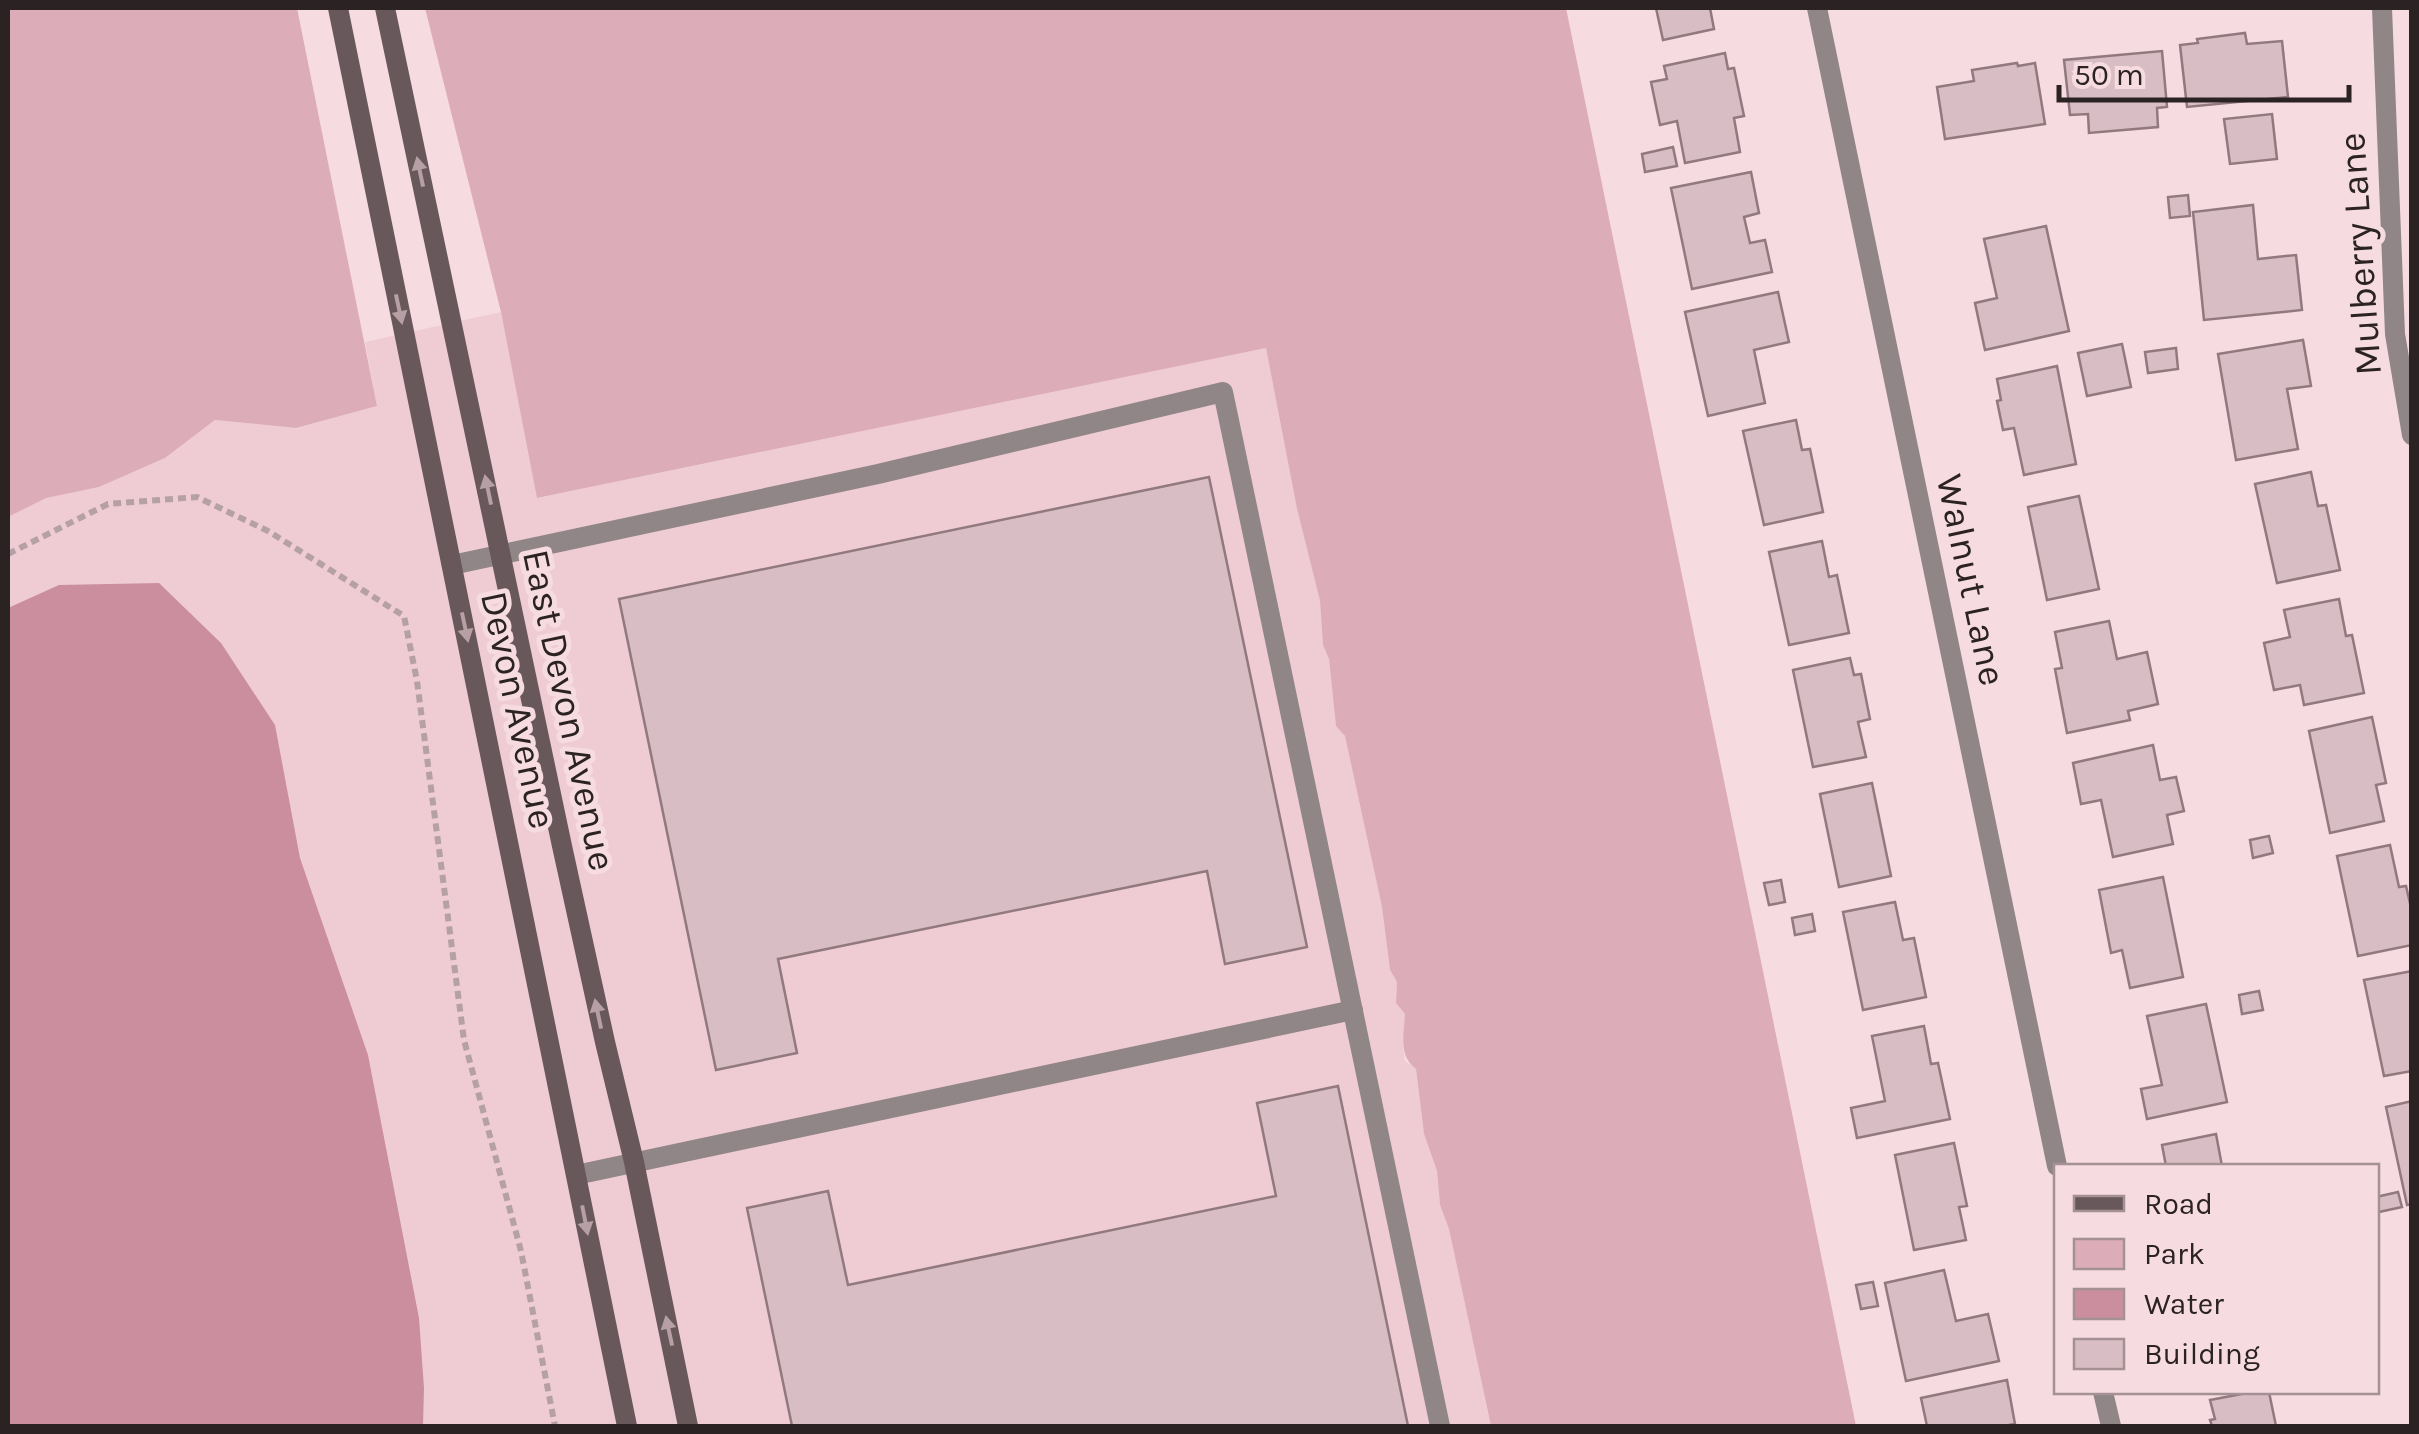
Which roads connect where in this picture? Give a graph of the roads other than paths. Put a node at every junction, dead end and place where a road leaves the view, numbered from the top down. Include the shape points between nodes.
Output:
1 (338, 8) edge
2 (385, 8) edge
3 (1817, 8) edge
4 (2382, 8) edge
5 (2412, 435) edge
6 (501, 554) junction
7 (452, 565) junction
8 (1353, 1010) junction
9 (634, 1162) junction
10 (2057, 1164) edge
11 (576, 1175) junction
12 (2103, 1394) edge
13 (627, 1426) edge
14 (688, 1426) edge
15 (1440, 1426) edge
16 (2110, 1426) edge

1 -> 7 main road, Devon Avenue
6 -> 2 main road, East Devon Avenue
3 - 10 street, Walnut Lane
4 - 5 street, Mulberry Lane via 2394,334
6 - 7 street
6 - 8 street via 1223,392
9 -> 6 main road, East Devon Avenue
7 -> 11 main road, Devon Avenue
8 - 9 street
8 - 15 street
9 - 11 street
14 -> 9 main road, East Devon Avenue
11 -> 13 main road, Devon Avenue
12 - 16 street

